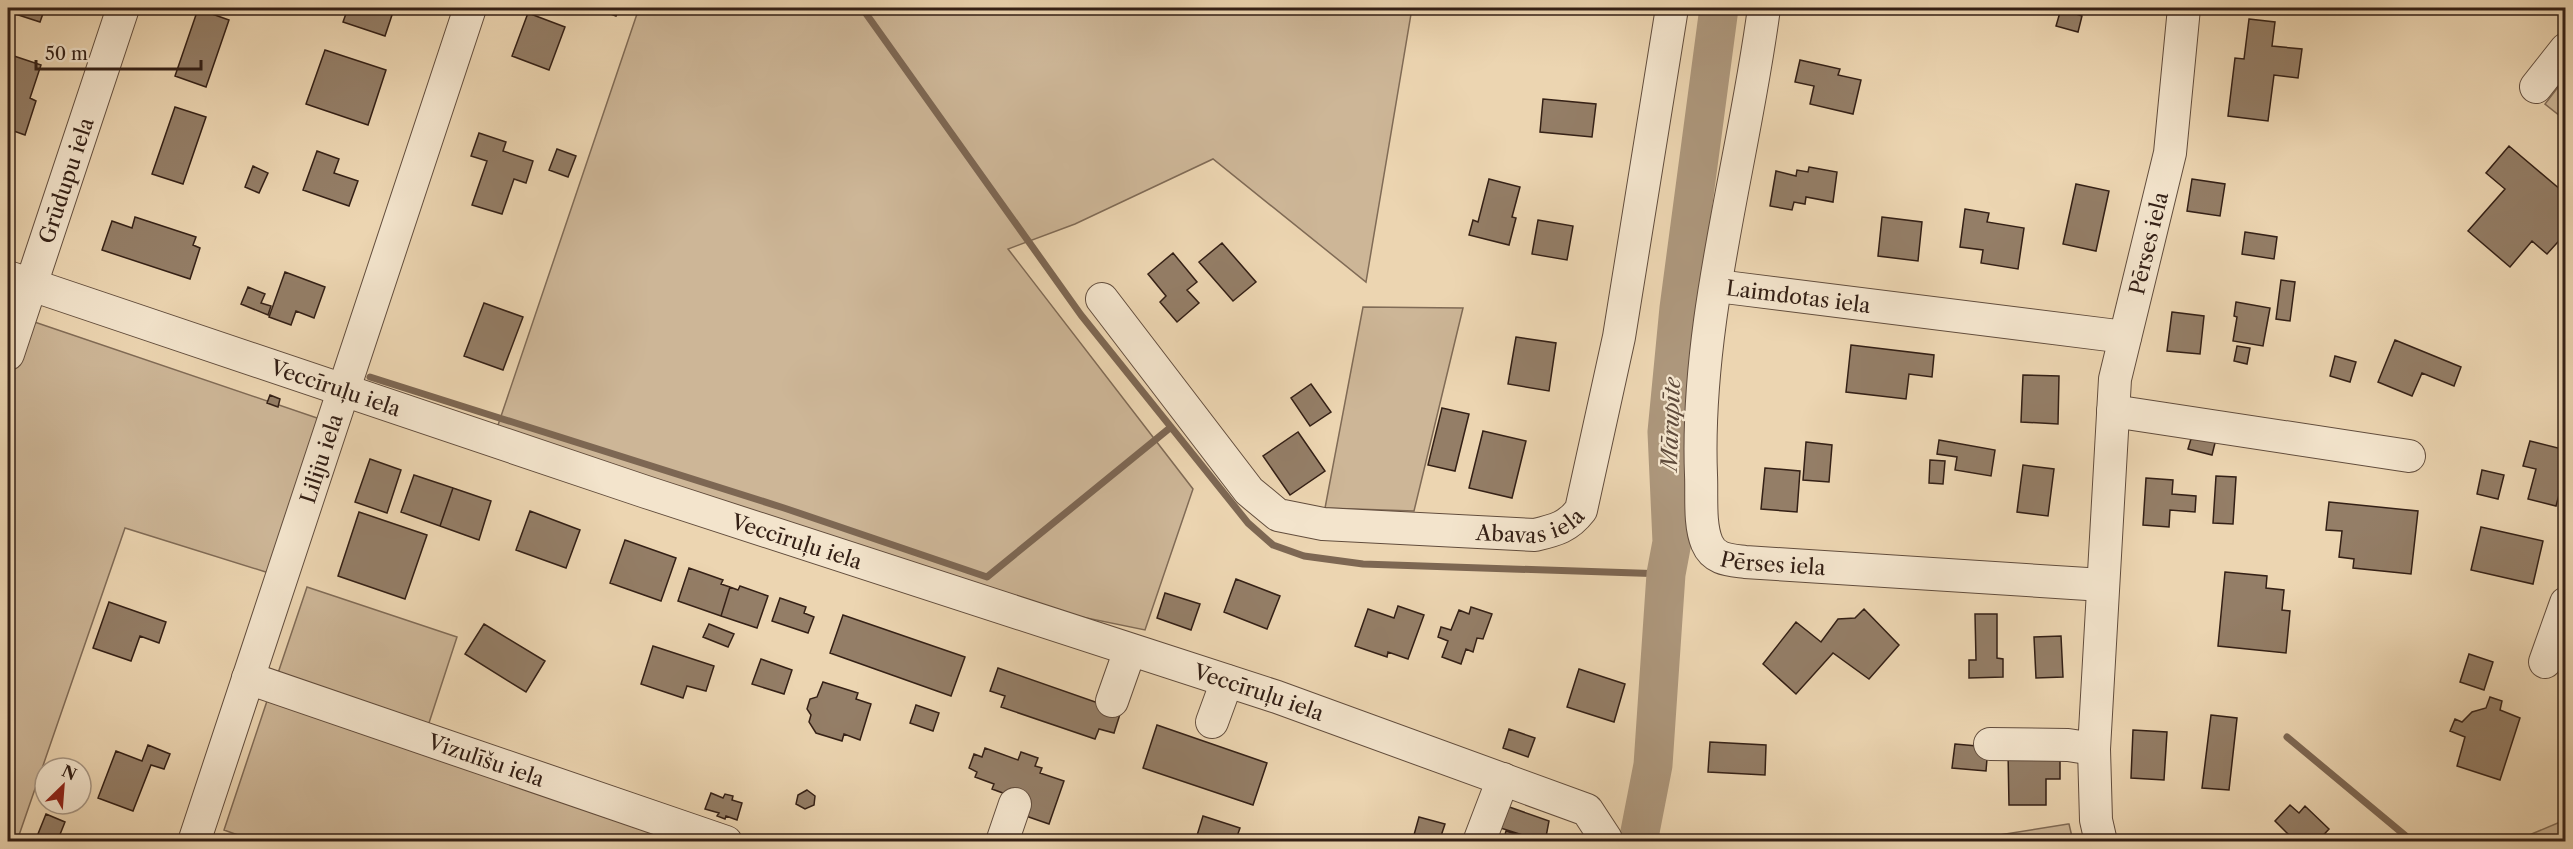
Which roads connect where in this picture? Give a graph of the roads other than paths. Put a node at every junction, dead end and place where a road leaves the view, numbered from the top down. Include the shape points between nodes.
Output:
1 (123, 8) edge
2 (470, 8) edge
3 (1672, 8) edge
4 (1764, 8) edge
5 (2184, 8) edge
6 (2565, 48) edge
7 (2535, 87) dead end
8 (19, 281) edge
9 (1717, 286) junction
10 (1102, 299) dead end
11 (2125, 337) junction
12 (8, 354) edge
13 (343, 390) junction
14 (2113, 411) junction
15 (2409, 456) dead end
16 (2103, 585) junction
17 (2565, 603) edge
18 (1130, 650) junction
19 (2545, 662) dead end
20 (248, 678) junction
21 (1227, 681) junction
22 (1112, 701) dead end
23 (1212, 722) dead end
24 (1990, 744) dead end
25 (2094, 749) junction
26 (1503, 779) junction
27 (1015, 804) dead end
28 (194, 842) edge
29 (726, 842) edge
30 (1002, 842) edge
31 (1479, 842) edge
32 (1605, 842) edge
33 (2101, 842) edge

1 - 8 street, Grūdupu iela
2 - 13 street, Liliju iela
3 - 10 street, Abavas iela via 1617,348 1581,510 1562,528 1535,535 1323,524 1278,515 1249,491
4 - 9 street, Laimdotas iela
5 - 11 street, Pērses iela via 2170,153
6 - 7 street
8 - 12 street, Grūdupu iela
8 - 13 street, Veccīruļu iela
9 - 11 street, Laimdotas iela
9 - 16 street, Pērses iela via 1703,380 1700,446 1707,543 1722,559
11 - 14 street, Pērses iela via 2115,379
13 - 18 street, Veccīruļu iela
13 - 20 street, Liliju iela
14 - 15 street
14 - 16 street, Pērses iela
16 - 25 street, Pērses iela
17 - 19 street
18 - 21 street, Veccīruļu iela
18 - 22 street
20 - 28 street, Liliju iela
20 - 29 street, Vizulīšu iela
21 - 23 street
21 - 26 street, Veccīruļu iela
24 - 25 street
25 - 33 street, Pērses iela via 2096,820
26 - 31 street
26 - 32 street, Veccīruļu iela via 1587,810
27 - 30 street

